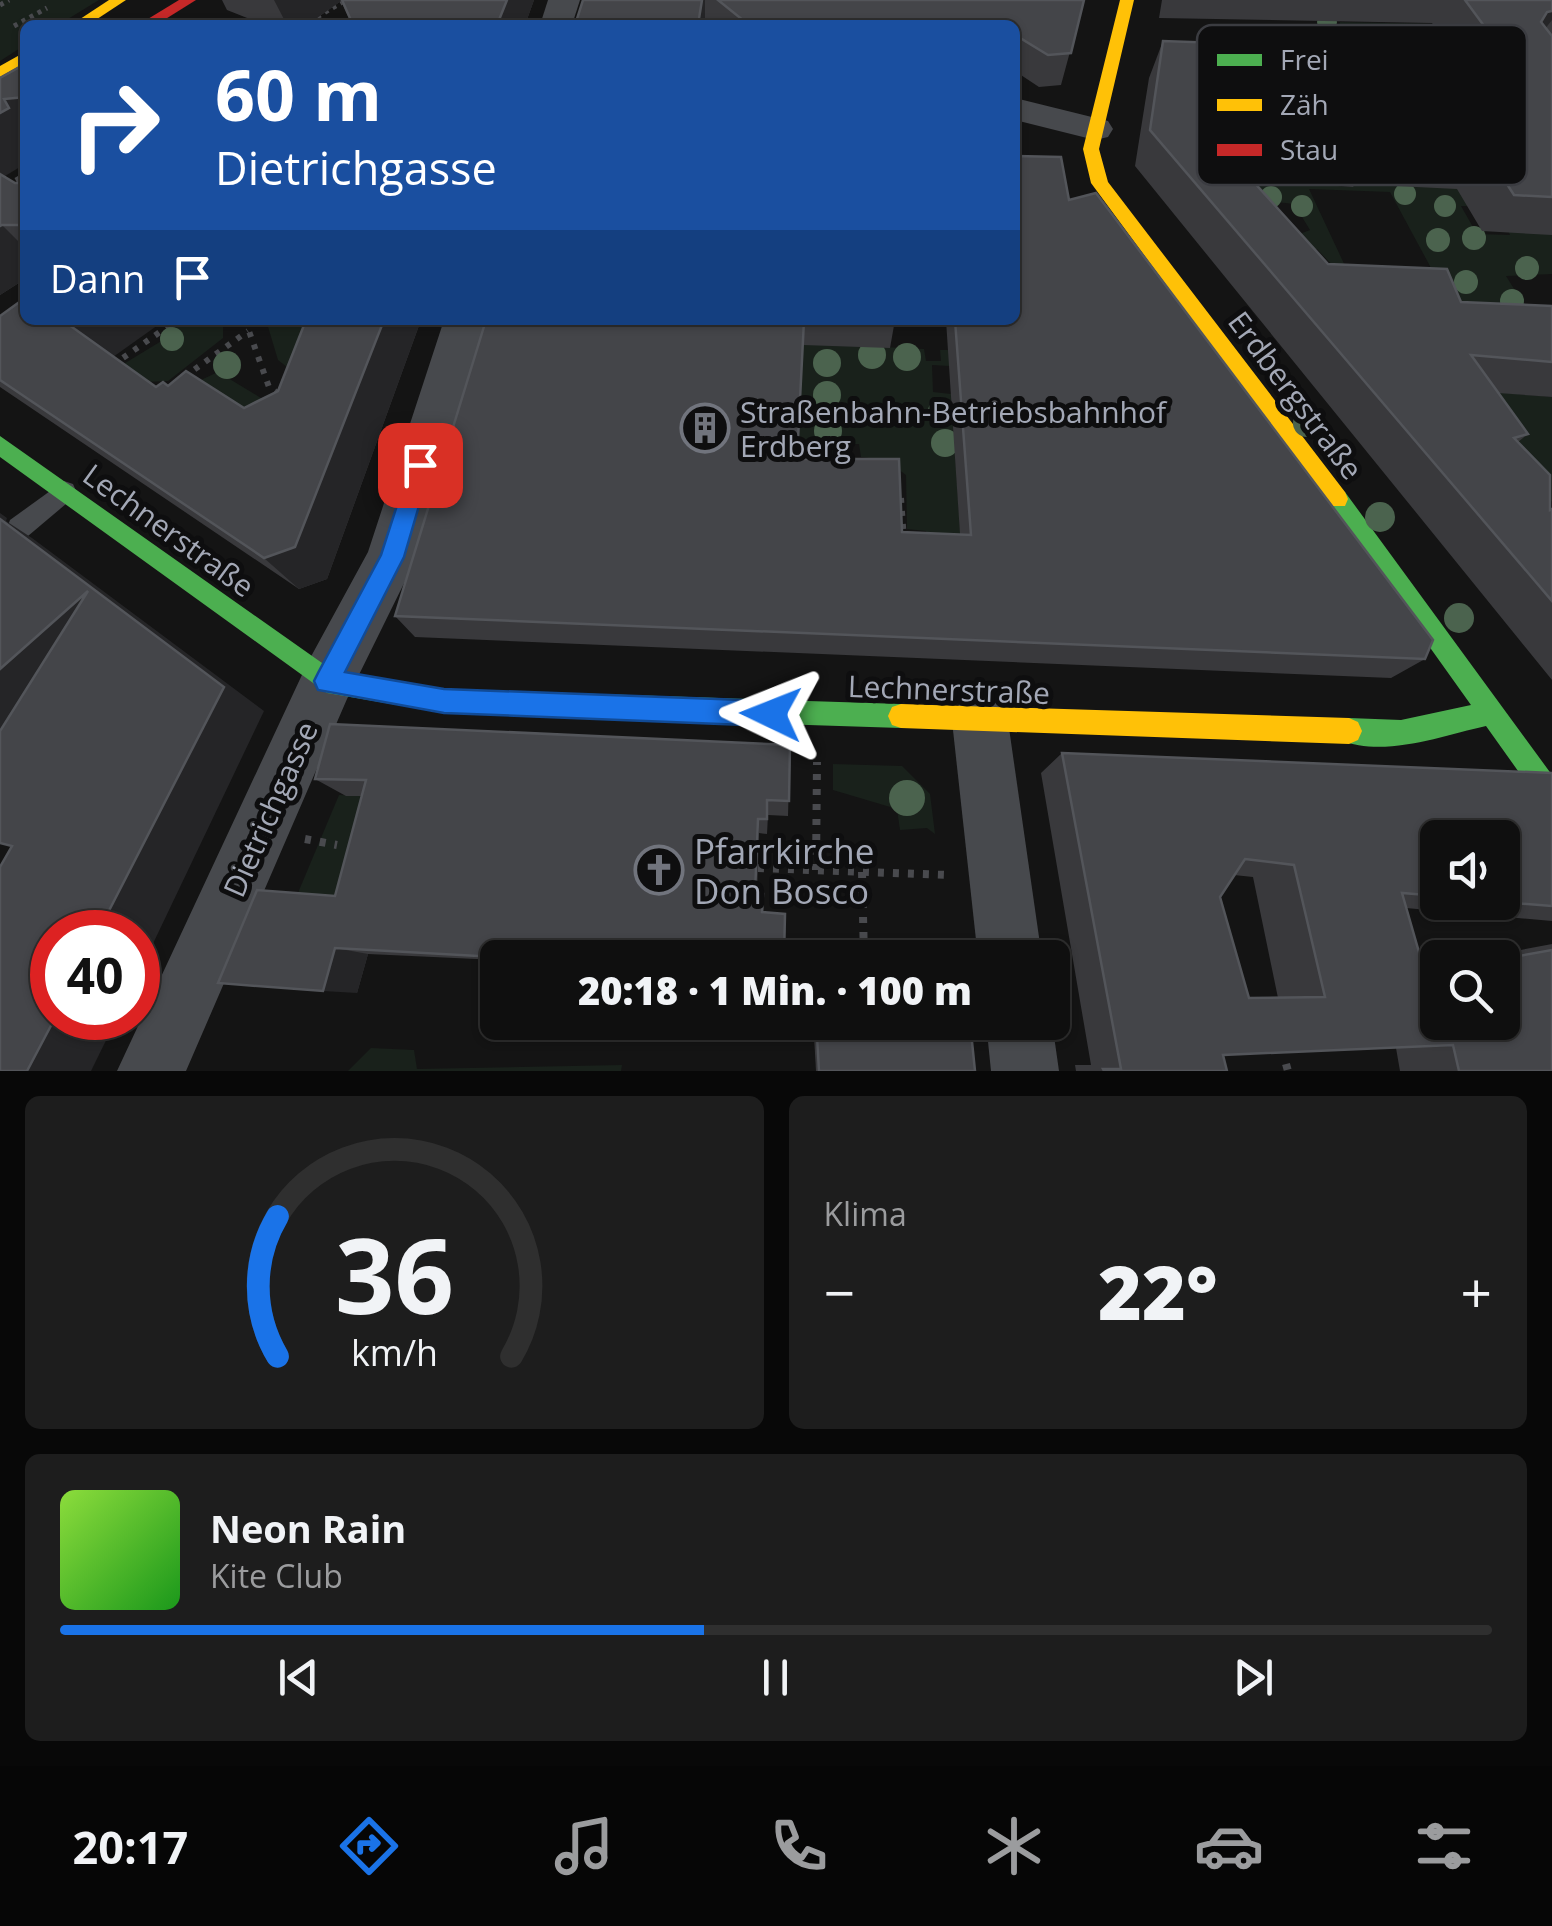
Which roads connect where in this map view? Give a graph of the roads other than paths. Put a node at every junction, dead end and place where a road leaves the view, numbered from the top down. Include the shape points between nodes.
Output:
1 (119, 0) edge
2 (189, 0) edge
3 (1127, 0) edge
4 (86, 20) edge
5 (153, 20) edge
6 (1020, 110) edge
7 (1095, 129) junction
8 (463, 325) edge
9 (0, 444) edge
10 (64, 491) junction
11 (19, 528) edge
12 (327, 681) junction
13 (1492, 712) junction
14 (980, 721) junction
15 (1552, 798) edge
16 (1008, 940) edge
17 (1021, 1040) edge
18 (151, 1071) edge
19 (1025, 1071) edge

1 - 4 main road
2 - 5 main road
3 - 7 main road, Erdbergstraße
6 - 7 street
7 - 13 main road, Erdbergstraße via 1092,164 1100,182
8 - 12 street, Dietrichgasse via 392,557
9 - 10 main road, Lechnerstraße
10 - 11 lane
10 - 12 main road, Lechnerstraße
12 - 14 main road, Lechnerstraße via 444,701
12 - 18 street, Dietrichgasse
13 - 14 main road, Lechnerstraße via 1401,733
13 - 15 main road, Erdbergstraße
14 - 16 street
17 - 19 street

